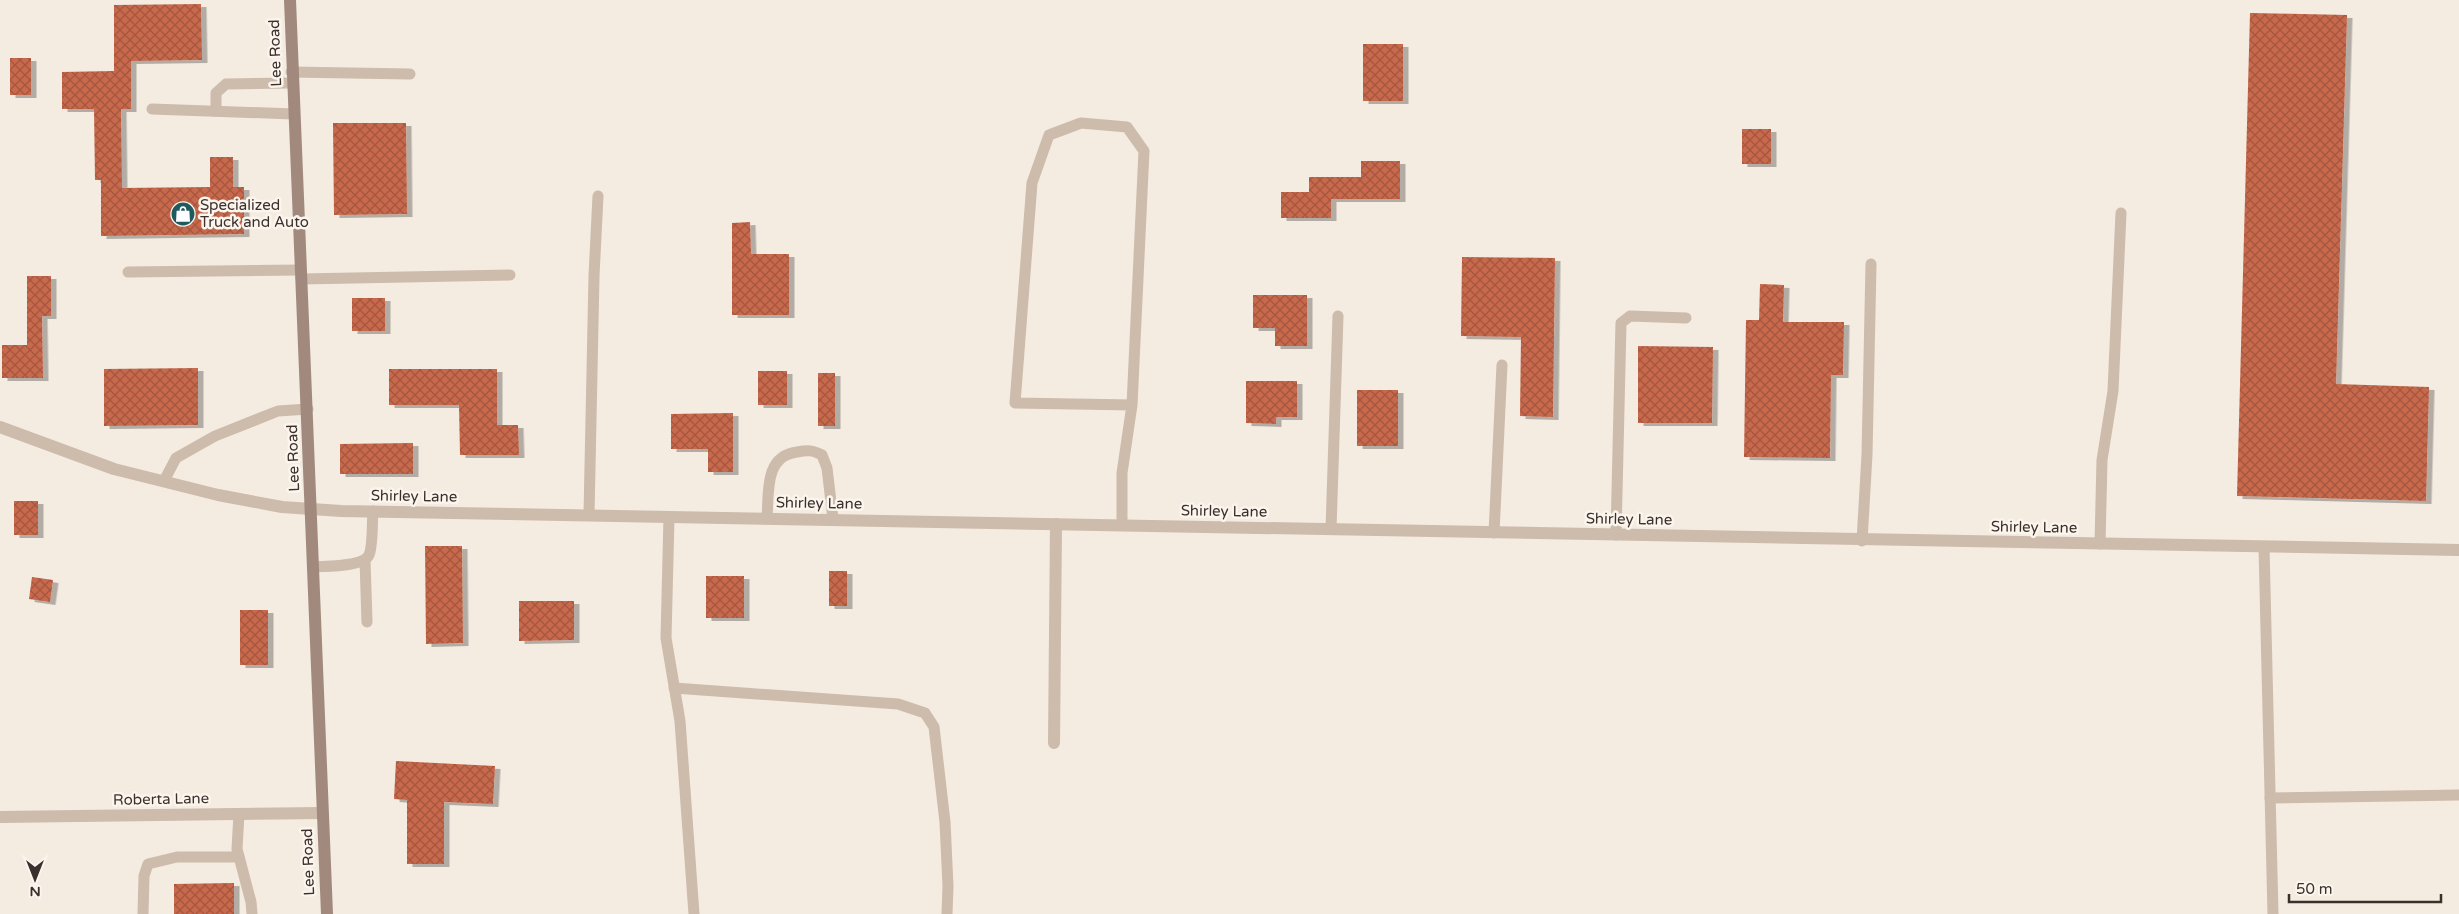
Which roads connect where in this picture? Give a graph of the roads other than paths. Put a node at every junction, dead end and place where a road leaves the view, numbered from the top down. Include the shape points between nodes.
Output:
1 (290, 0) edge
2 (410, 74) dead end
3 (292, 77) junction
4 (152, 109) dead end
5 (216, 111) junction
6 (294, 114) junction
7 (598, 196) dead end
8 (2121, 213) dead end
9 (1871, 264) dead end
10 (128, 272) dead end
11 (301, 275) junction
12 (510, 275) dead end
13 (1338, 316) dead end
14 (1686, 318) dead end
15 (1502, 365) dead end
16 (1132, 405) junction
17 (308, 409) junction
18 (0, 427) edge
19 (164, 481) junction
20 (312, 509) junction
21 (373, 512) junction
22 (589, 515) junction
23 (669, 516) junction
24 (767, 518) junction
25 (833, 519) junction
26 (1056, 524) junction
27 (1122, 525) junction
28 (1331, 529) junction
29 (1494, 533) junction
30 (1616, 536) junction
31 (1862, 540) junction
32 (2100, 544) junction
33 (2264, 547) junction
34 (2459, 550) edge
35 (365, 560) junction
36 (314, 567) junction
37 (366, 622) dead end
38 (674, 688) junction
39 (1054, 743) dead end
40 (2459, 795) edge
41 (2270, 798) junction
42 (322, 813) junction
43 (239, 814) junction
44 (0, 817) edge
45 (239, 857) junction
46 (143, 914) edge
47 (252, 914) edge
48 (326, 914) edge
49 (694, 914) edge
50 (948, 914) edge
51 (2273, 914) edge

1 - 3 main road, Lee Road
2 - 3 lane
3 - 5 lane via 226,84 216,93
3 - 6 main road, Lee Road
4 - 5 lane
5 - 6 lane
6 - 11 main road, Lee Road
7 - 22 lane
8 - 32 lane via 2113,391 2102,460
9 - 31 lane
10 - 11 lane
11 - 12 lane
11 - 17 main road, Lee Road
13 - 28 lane
14 - 30 lane via 1630,316 1621,323
15 - 29 lane
16 - 16 lane via 1144,151 1128,127 1081,123 1049,135 1032,184 1015,403
16 - 27 lane via 1122,473
17 - 19 lane via 278,411 215,436 176,458
17 - 20 main road, Lee Road
18 - 19 street, Shirley Lane via 114,469
19 - 20 street, Shirley Lane via 282,507
20 - 21 street, Shirley Lane
20 - 36 main road, Lee Road
21 - 22 street, Shirley Lane
21 - 35 lane via 370,554
22 - 23 street, Shirley Lane
23 - 24 street, Shirley Lane
23 - 38 lane via 666,638
24 - 25 street, Shirley Lane
24 - 25 lane via 769,480 776,462 786,453 812,450 822,455
25 - 26 street, Shirley Lane
26 - 27 street, Shirley Lane
26 - 39 street
27 - 28 street, Shirley Lane
28 - 29 street, Shirley Lane
29 - 30 street, Shirley Lane
30 - 31 street, Shirley Lane
31 - 32 street, Shirley Lane
32 - 33 street, Shirley Lane
33 - 34 street, Shirley Lane
33 - 41 lane
35 - 36 lane via 355,564
35 - 37 lane
36 - 42 main road, Lee Road
38 - 49 lane via 680,722
38 - 50 lane via 898,704 925,713 934,726 945,822
40 - 41 lane
41 - 51 lane
42 - 43 street, Roberta Lane
42 - 48 main road, Lee Road
43 - 44 street, Roberta Lane
43 - 45 lane
45 - 46 lane via 178,857 148,864 144,876
45 - 47 lane

